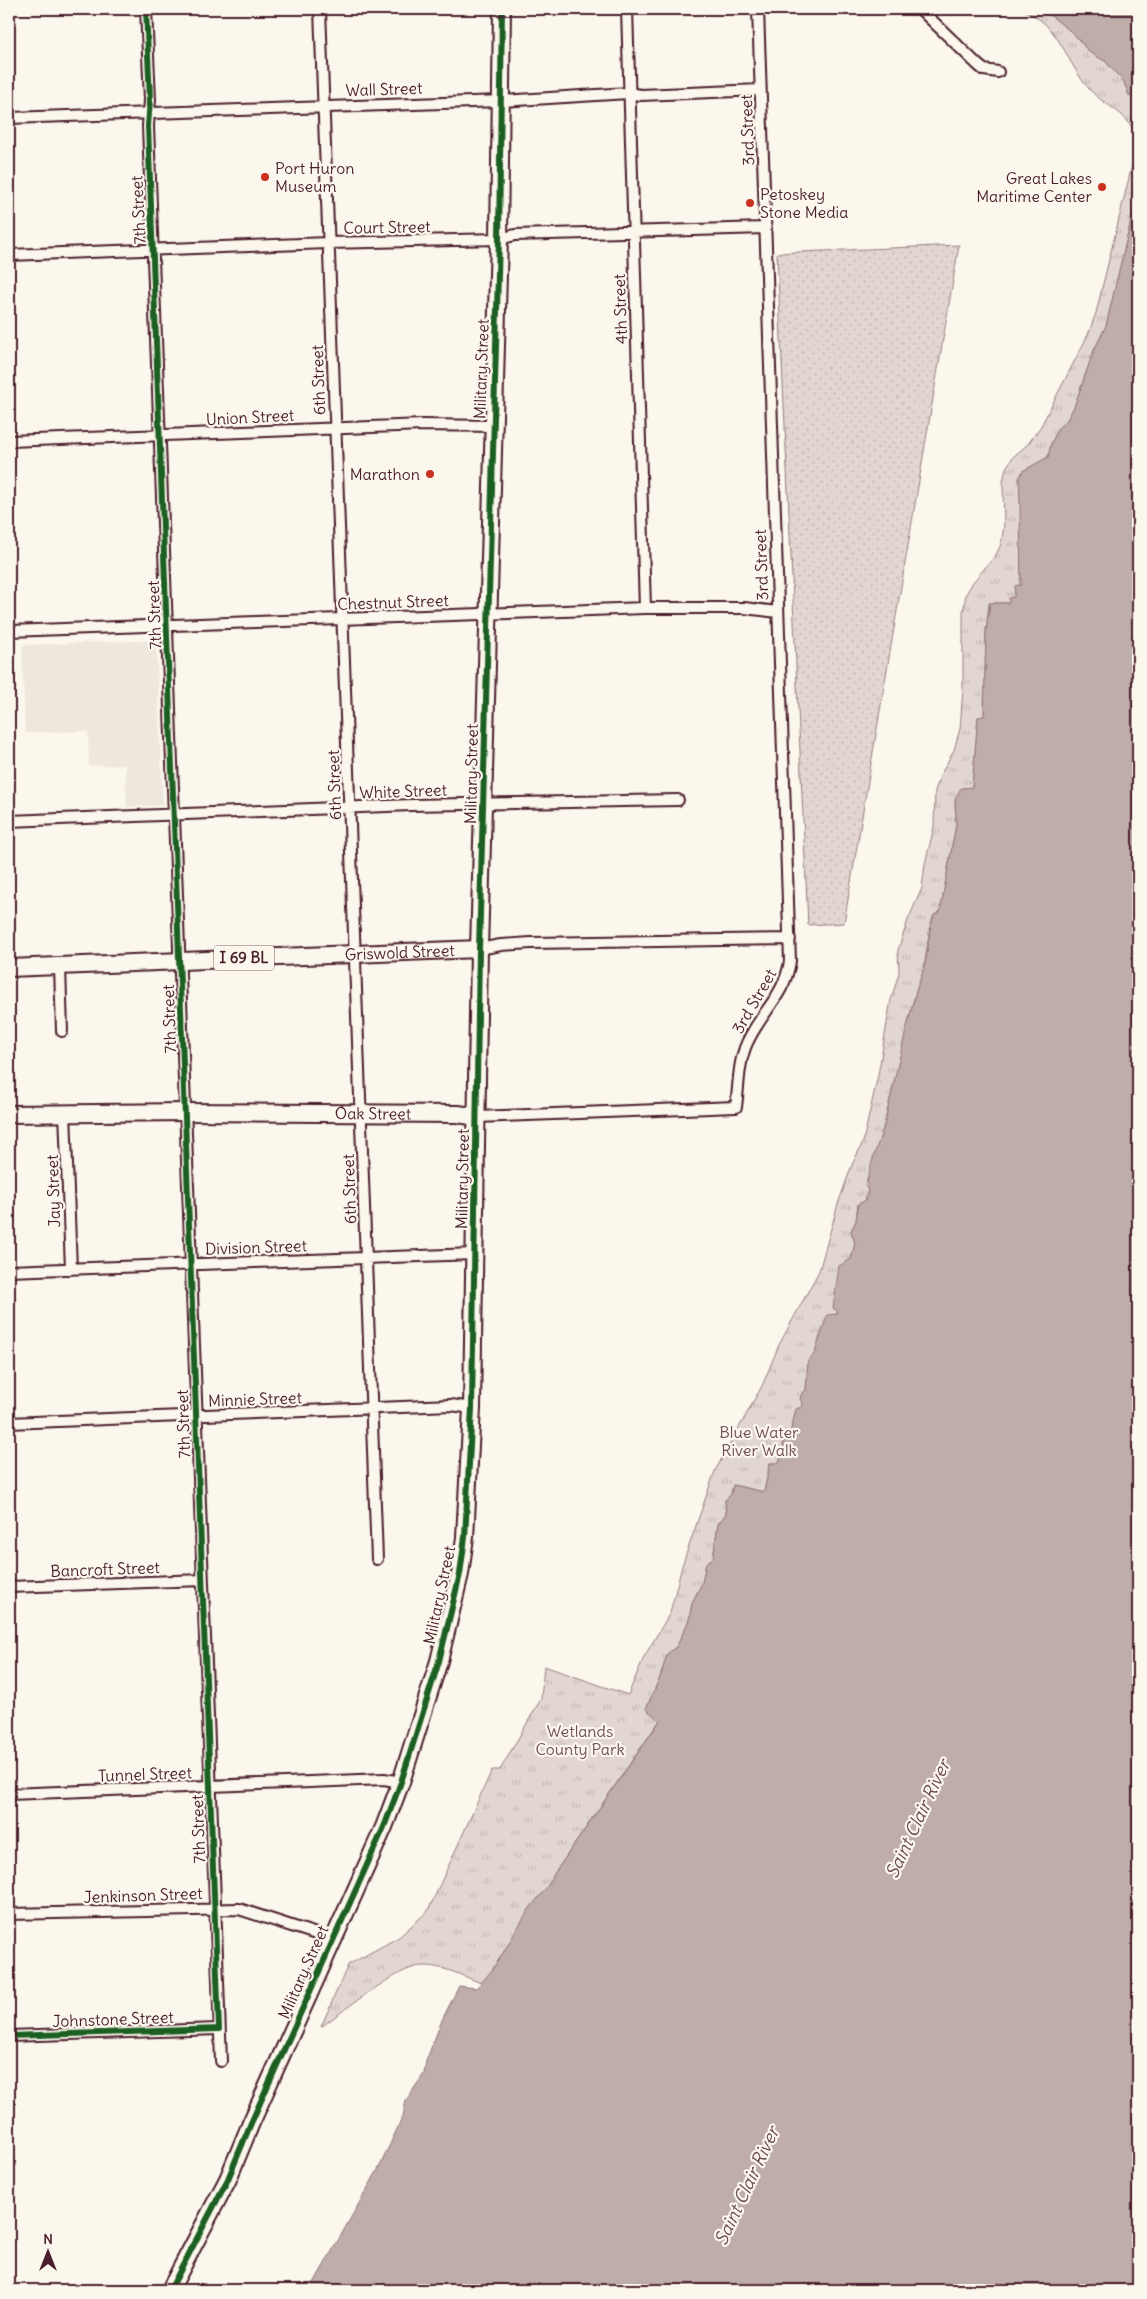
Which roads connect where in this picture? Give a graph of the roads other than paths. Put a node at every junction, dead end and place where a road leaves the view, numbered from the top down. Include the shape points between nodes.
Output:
1 (146, 9) edge
2 (320, 9) edge
3 (502, 9) edge
4 (627, 9) edge
5 (758, 9) edge
6 (920, 9) edge
7 (998, 72) dead end
8 (760, 90) junction
9 (628, 94) junction
10 (501, 101) junction
11 (323, 106) junction
12 (150, 112) junction
13 (9, 118) edge
14 (766, 228) junction
15 (632, 231) junction
16 (499, 239) junction
17 (328, 243) junction
18 (154, 250) junction
19 (9, 256) edge
20 (493, 426) junction
21 (335, 429) junction
22 (160, 436) junction
23 (9, 441) edge
24 (645, 608) junction
25 (778, 612) junction
26 (488, 613) junction
27 (344, 619) junction
28 (168, 625) junction
29 (9, 631) edge
30 (678, 800) dead end
31 (484, 803) junction
32 (350, 808) junction
33 (175, 814) junction
34 (9, 821) edge
35 (790, 939) junction
36 (479, 949) junction
37 (355, 954) junction
38 (180, 960) junction
39 (60, 966) junction
40 (9, 968) edge
41 (62, 1032) dead end
42 (736, 1107) joint
43 (65, 1112) junction
44 (185, 1112) junction
45 (361, 1113) junction
46 (9, 1114) edge
47 (477, 1117) junction
48 (475, 1254) junction
49 (367, 1257) junction
50 (192, 1264) junction
51 (71, 1269) junction
52 (9, 1271) edge
53 (472, 1408) junction
54 (372, 1409) junction
55 (197, 1416) junction
56 (9, 1423) edge
57 (377, 1559) dead end
58 (203, 1580) junction
59 (9, 1587) edge
60 (401, 1782) junction
61 (211, 1786) junction
62 (9, 1794) edge
63 (215, 1908) junction
64 (9, 1914) edge
65 (332, 1942) junction
66 (219, 2029) junction
67 (9, 2036) edge
68 (221, 2061) dead end
69 (170, 2290) edge

1 - 12 street, 7th Street
2 - 11 street, 6th Street
3 - 10 main road, Military Street
4 - 9 street, 4th Street
5 - 8 street, 3rd Street
6 - 7 street via 984,70
8 - 9 street, Wall Street
8 - 14 street, 3rd Street
9 - 10 street, Wall Street
9 - 15 street, 4th Street
10 - 11 street, Wall Street
10 - 16 main road, Military Street
11 - 12 street, Wall Street
11 - 17 street, 6th Street
12 - 13 street, Wall Street
12 - 18 street, 7th Street
14 - 15 street, Court Street
14 - 25 street, 3rd Street
15 - 16 street, Court Street via 515,235
15 - 24 street, 4th Street
16 - 17 street, Court Street
16 - 20 main road, Military Street
17 - 18 street, Court Street
17 - 21 street, 6th Street
18 - 19 street, Court Street
18 - 22 street, 7th Street
20 - 21 street, Union Street
20 - 26 main road, Military Street
21 - 22 street, Union Street
21 - 27 street, 6th Street
22 - 23 street, Union Street
22 - 28 street, 7th Street
24 - 25 street, Chestnut Street via 744,608
24 - 26 street, Chestnut Street
25 - 35 street, 3rd Street
26 - 27 street, Chestnut Street
26 - 31 main road, Military Street
27 - 28 street, Chestnut Street
27 - 32 street, 6th Street
28 - 29 street, Chestnut Street
28 - 33 street, 7th Street
30 - 31 street, White Street
31 - 32 street, White Street
31 - 36 main road, Military Street
32 - 33 street, White Street
32 - 37 street, 6th Street
33 - 34 street, White Street
33 - 38 street, 7th Street
35 - 36 street, Griswold Street via 531,943
35 - 42 street, 3rd Street via 788,977 748,1040 742,1057
36 - 37 main road, Griswold Street / I 69 BL
36 - 47 main road, Military Street
37 - 38 main road, Griswold Street / I 69 BL
37 - 45 street, 6th Street
38 - 39 main road, Griswold Street / I 69 BL
38 - 44 street, 7th Street
39 - 40 main road, Griswold Street / I 69 BL
39 - 41 street
42 - 47 street, Oak Street
43 - 44 main road, Oak Street
43 - 46 main road, Oak Street
43 - 51 street, Jay Street
44 - 45 main road, Oak Street
44 - 50 street, 7th Street
45 - 47 main road, Oak Street
45 - 49 street, 6th Street
47 - 48 main road, Military Street
48 - 49 street, Division Street
48 - 53 main road, Military Street
49 - 50 street, Division Street
49 - 54 street, 6th Street
50 - 51 street, Division Street
50 - 55 street, 7th Street
51 - 52 street, Division Street
53 - 54 street, Minnie Street
53 - 60 main road, Military Street via 460,1574 439,1661
54 - 55 street, Minnie Street
54 - 57 street, 6th Street
55 - 56 street, Minnie Street
55 - 58 street, 7th Street
58 - 59 street, Bancroft Street
58 - 61 street, 7th Street
60 - 61 street, Tunnel Street via 384,1779
60 - 65 main road, Military Street
61 - 62 street, Tunnel Street
61 - 63 street, 7th Street
63 - 64 street, Jenkinson Street
63 - 65 street, Jenkinson Street via 254,1912
63 - 66 street, 7th Street
65 - 69 main road, Military Street via 228,2179
66 - 67 street, Johnstone Street
66 - 68 street, 7th Street

